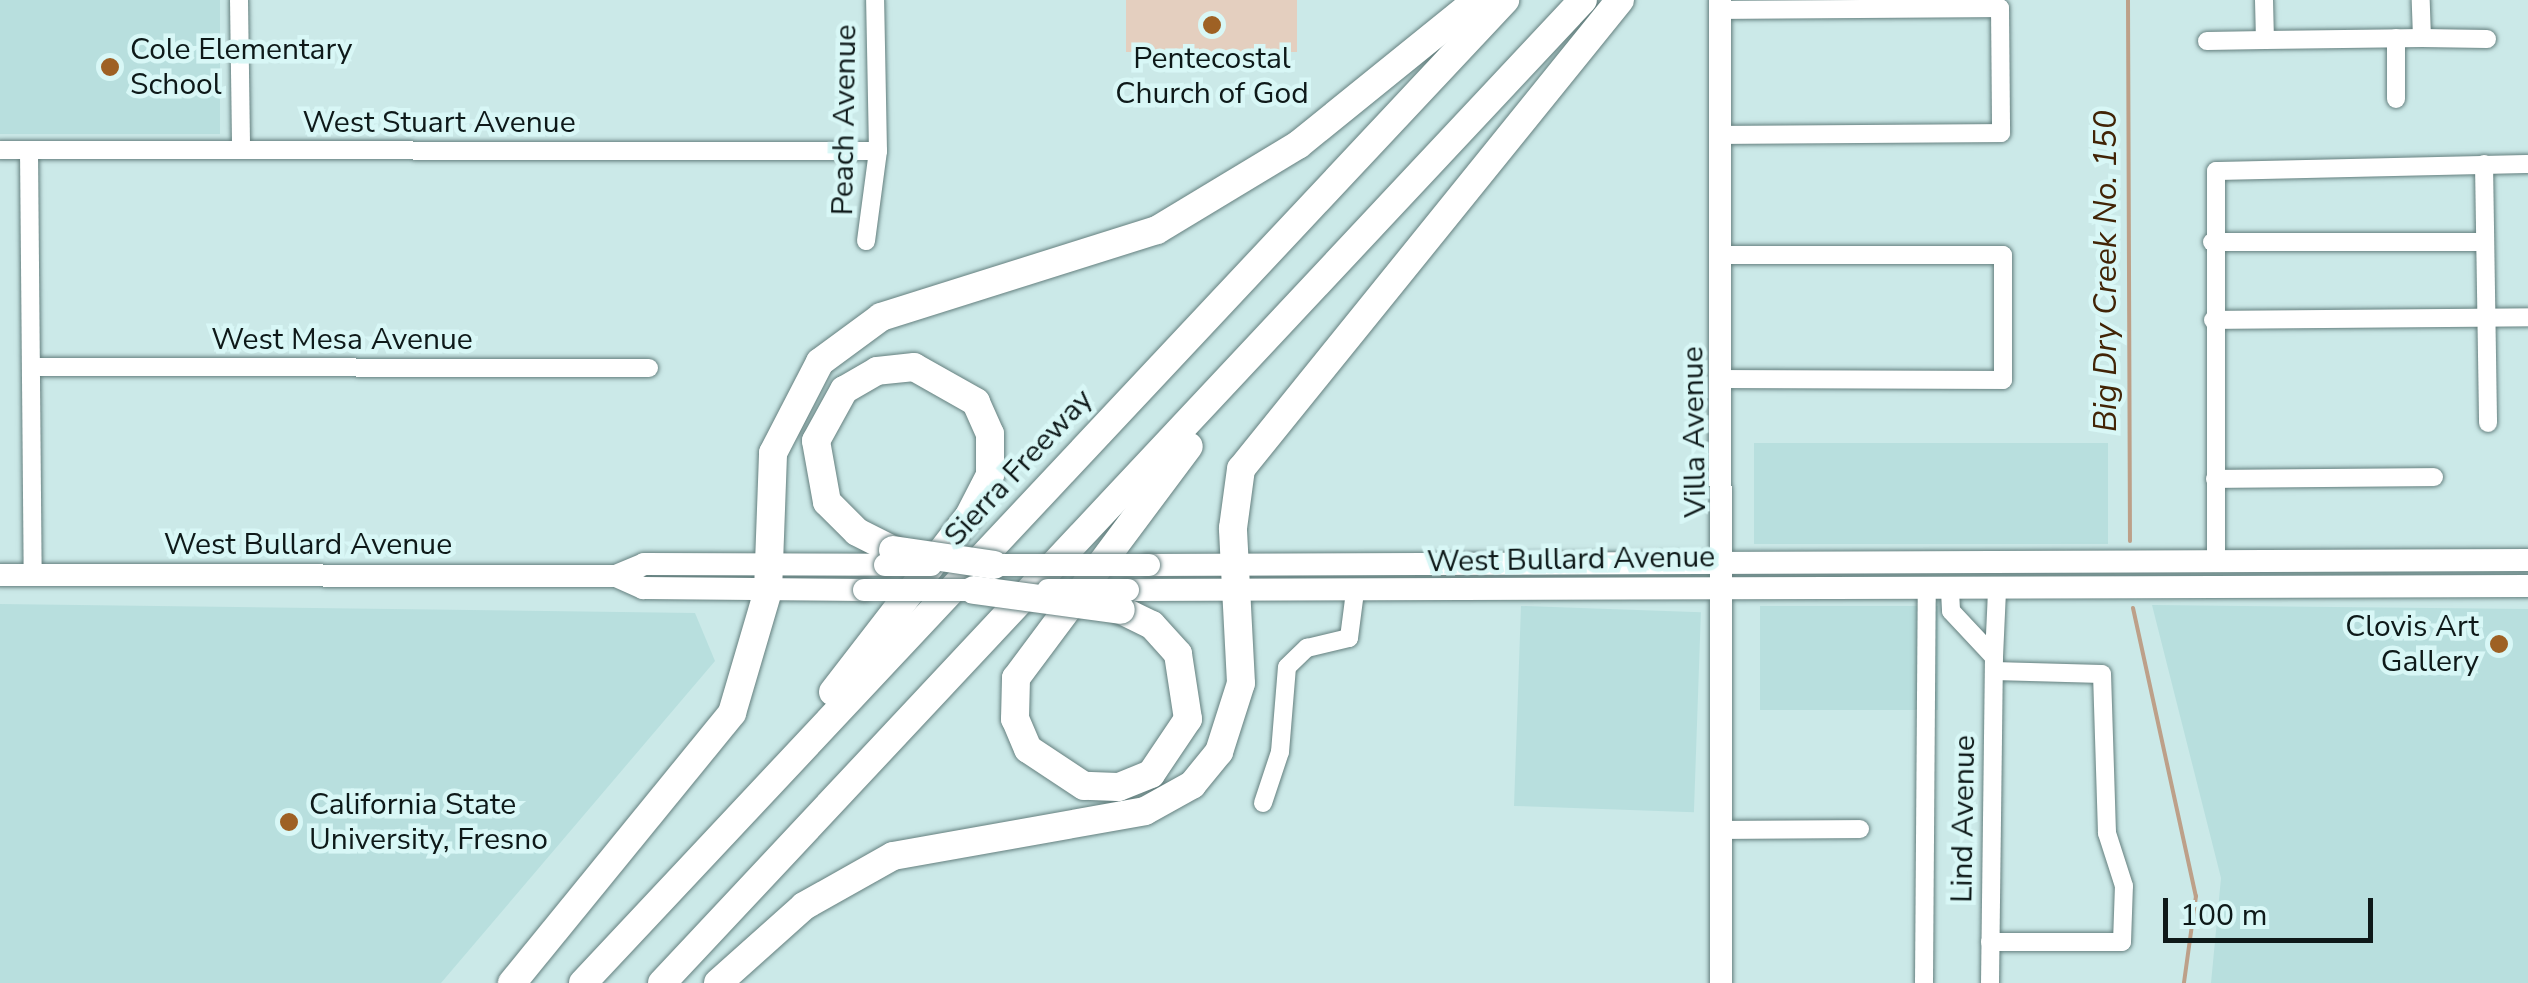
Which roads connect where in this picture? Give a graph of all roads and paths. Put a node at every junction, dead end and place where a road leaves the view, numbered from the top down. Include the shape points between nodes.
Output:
1 (240, 0) edge
2 (875, 0) edge
3 (1478, 0) edge
4 (1504, 0) edge
5 (1583, 0) edge
6 (1620, 0) edge
7 (2264, 0) edge
8 (2421, 0) edge
9 (1720, 5) edge
10 (2396, 38) junction
11 (2422, 38) junction
12 (2487, 39) dead end
13 (2207, 40) dead end
14 (2265, 40) junction
15 (2396, 99) dead end
16 (1722, 135) junction
17 (0, 150) edge
18 (29, 150) junction
19 (240, 150) junction
20 (878, 151) junction
21 (2484, 164) junction
22 (2528, 164) edge
23 (866, 241) dead end
24 (2212, 242) junction
25 (2485, 242) junction
26 (1722, 255) junction
27 (1298, 308) junction
28 (2528, 317) edge
29 (2486, 318) junction
30 (2213, 320) junction
31 (34, 366) junction
32 (649, 368) dead end
33 (1724, 379) junction
34 (2488, 423) dead end
35 (2434, 478) dead end
36 (2215, 479) junction
37 (889, 558) junction
38 (2478, 560) junction
39 (2528, 560) edge
40 (2216, 561) junction
41 (1726, 562) junction
42 (1491, 564) junction
43 (994, 565) joint
44 (0, 575) edge
45 (34, 575) junction
46 (768, 578) junction
47 (1237, 578) junction
48 (2528, 586) edge
49 (2354, 587) junction
50 (1726, 588) junction
51 (2080, 588) junction
52 (974, 590) joint
53 (1939, 590) junction
54 (1997, 590) junction
55 (1355, 592) junction
56 (1124, 600) junction
57 (1994, 664) junction
58 (1263, 803) dead end
59 (1860, 829) dead end
60 (1723, 830) junction
61 (720, 838) junction
62 (1990, 942) junction
63 (512, 983) edge
64 (584, 983) edge
65 (662, 983) edge
66 (718, 983) edge
67 (1721, 983) edge
68 (1924, 983) edge
69 (1990, 983) edge

1 - 19 street
2 - 20 street, Peach Avenue
3 - 46 highway via 1298,146 1157,230 899,310 841,342 780,429
4 - 61 highway, Sierra Freeway
5 - 27 highway
6 - 47 highway via 1262,432 1237,484
7 - 14 street
8 - 11 street
9 - 16 main road, Villa Avenue
9 - 16 street via 2000,8 2001,133
10 - 11 street
10 - 14 street
10 - 15 street
11 - 12 street
13 - 14 street
16 - 26 main road, Villa Avenue
17 - 18 street, West Stuart Avenue
18 - 19 street, West Stuart Avenue
18 - 31 street
19 - 20 street, West Stuart Avenue
20 - 23 street, Peach Avenue
21 - 22 street
21 - 24 street via 2230,167 2211,186
21 - 25 street
24 - 25 street
24 - 30 street
25 - 29 street
26 - 33 main road, Villa Avenue
26 - 33 street via 2003,255 2003,380
27 - 56 highway via 1050,622 1016,678 1015,719 1028,749 1084,786 1151,774 1188,720 1178,654
27 - 65 highway
28 - 29 street
29 - 30 street
29 - 34 street
30 - 36 street
31 - 32 street, West Mesa Avenue
31 - 45 street
33 - 41 main road, Villa Avenue
35 - 36 street
36 - 40 street
37 - 43 highway, bridge
37 - 46 main road, West Bullard Avenue
37 - 61 highway via 827,502 816,442 844,390 877,371 914,367 950,380 984,417 993,452 984,495
38 - 39 main road, West Bullard Avenue
38 - 40 main road, West Bullard Avenue
38 - 49 main road via 2372,573
40 - 41 main road, West Bullard Avenue
40 - 51 main road via 2202,574
41 - 42 main road, West Bullard Avenue
41 - 50 main road, Villa Avenue
42 - 47 main road, West Bullard Avenue
42 - 55 main road via 1368,580
43 - 47 main road, West Bullard Avenue, bridge via 1150,565
44 - 45 main road, West Bullard Avenue
45 - 46 main road, West Bullard Avenue via 616,576 644,564
46 - 52 main road, West Bullard Avenue, bridge via 864,590
46 - 63 highway via 732,713
47 - 55 main road, West Bullard Avenue
47 - 56 main road, West Bullard Avenue
47 - 66 highway via 1242,683 1220,752 1192,784 1145,811 893,856 804,906
48 - 49 main road, West Bullard Avenue
49 - 51 main road, West Bullard Avenue
50 - 53 main road, West Bullard Avenue
50 - 55 main road, West Bullard Avenue
50 - 60 main road, Villa Avenue
51 - 54 main road, West Bullard Avenue
52 - 56 highway, bridge
53 - 54 main road, West Bullard Avenue
53 - 57 street
53 - 68 street
54 - 57 street, Lind Avenue
55 - 58 street via 1349,638 1307,648 1287,666 1280,752
57 - 62 street, Lind Avenue
57 - 62 street via 2102,674 2107,833 2124,886 2122,942
59 - 60 street
60 - 67 main road, Villa Avenue
61 - 64 highway, Sierra Freeway
62 - 69 street, Lind Avenue

